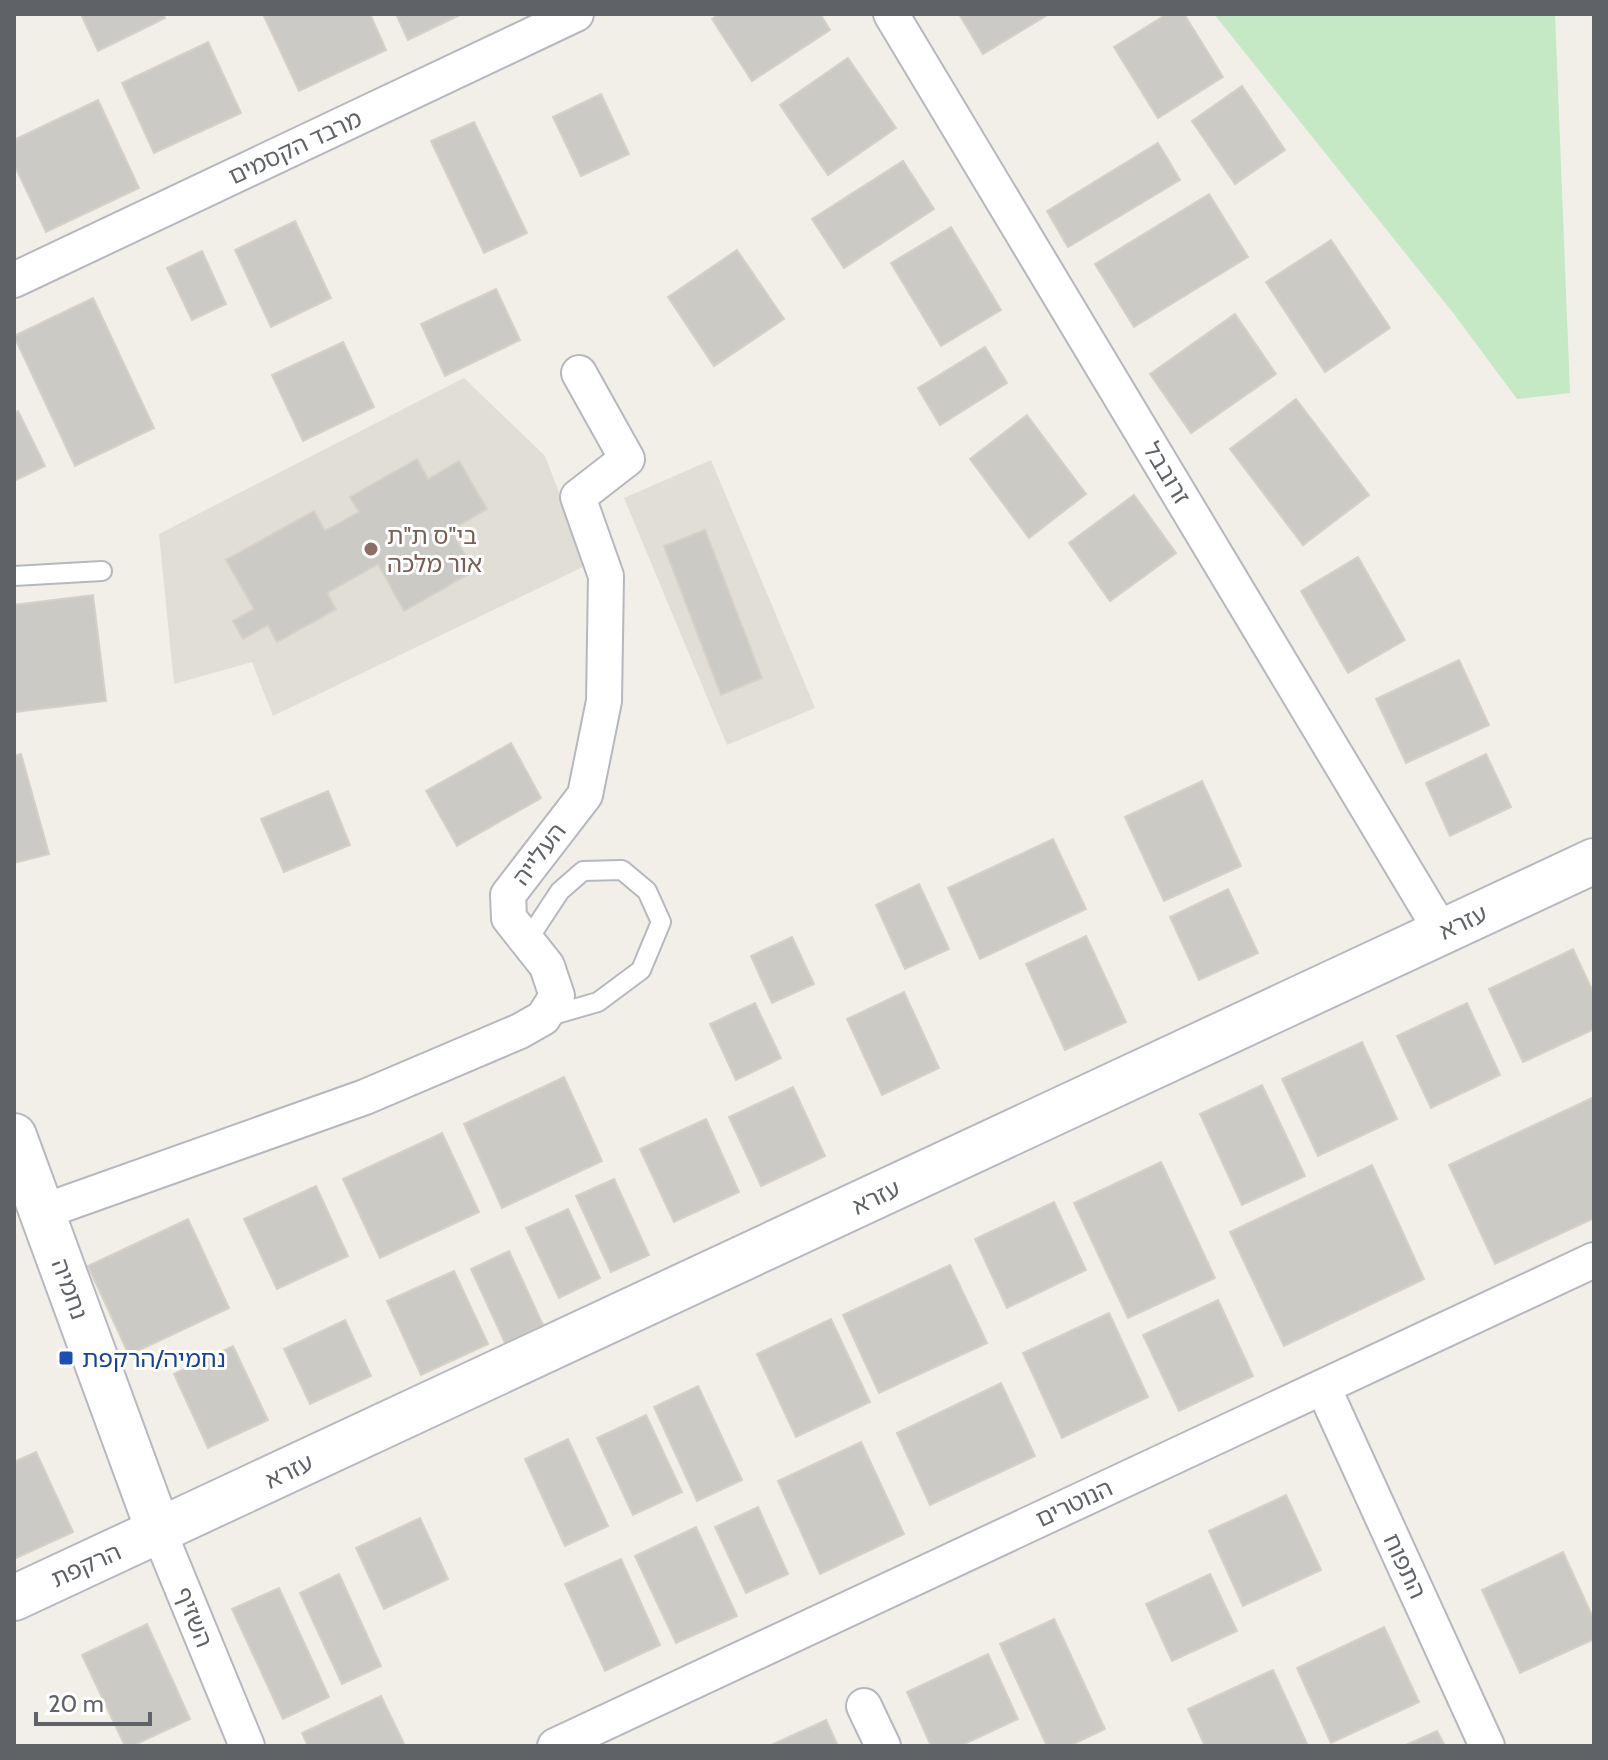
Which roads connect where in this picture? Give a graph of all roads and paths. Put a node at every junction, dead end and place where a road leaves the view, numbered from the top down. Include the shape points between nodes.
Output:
1 (576, 14) edge
2 (891, 14) edge
3 (14, 280) edge
4 (579, 373) dead end
5 (102, 571) dead end
6 (14, 576) edge
7 (1594, 861) edge
8 (1442, 932) junction
9 (527, 941) junction
10 (543, 1018) junction
11 (14, 1136) edge
12 (28, 1217) edge
13 (1594, 1260) edge
14 (1323, 1387) junction
15 (159, 1532) junction
16 (14, 1598) edge
17 (864, 1706) dead end
18 (247, 1746) edge
19 (555, 1746) edge
20 (883, 1746) edge
21 (1487, 1746) edge

1 - 3 street, מרבד הקסמים
2 - 8 street, זרובבל
4 - 9 street, העלייה via 627,459 578,497 606,576 604,701 585,795 508,895 509,918
5 - 6 lane
7 - 8 street, עזרא
8 - 15 street, עזרא
9 - 10 street, העלייה via 547,966 557,996
9 - 10 lane via 560,891 583,871 622,870 647,891 661,922 641,970 598,1002
10 - 12 street via 365,1097
11 - 12 street, נחמיה
12 - 15 street, נחמיה
13 - 14 street, הנוטרים
14 - 19 street, הנוטרים
14 - 21 street, התפוח
15 - 16 street, הרקפת
15 - 18 street, השזיף
17 - 20 street

